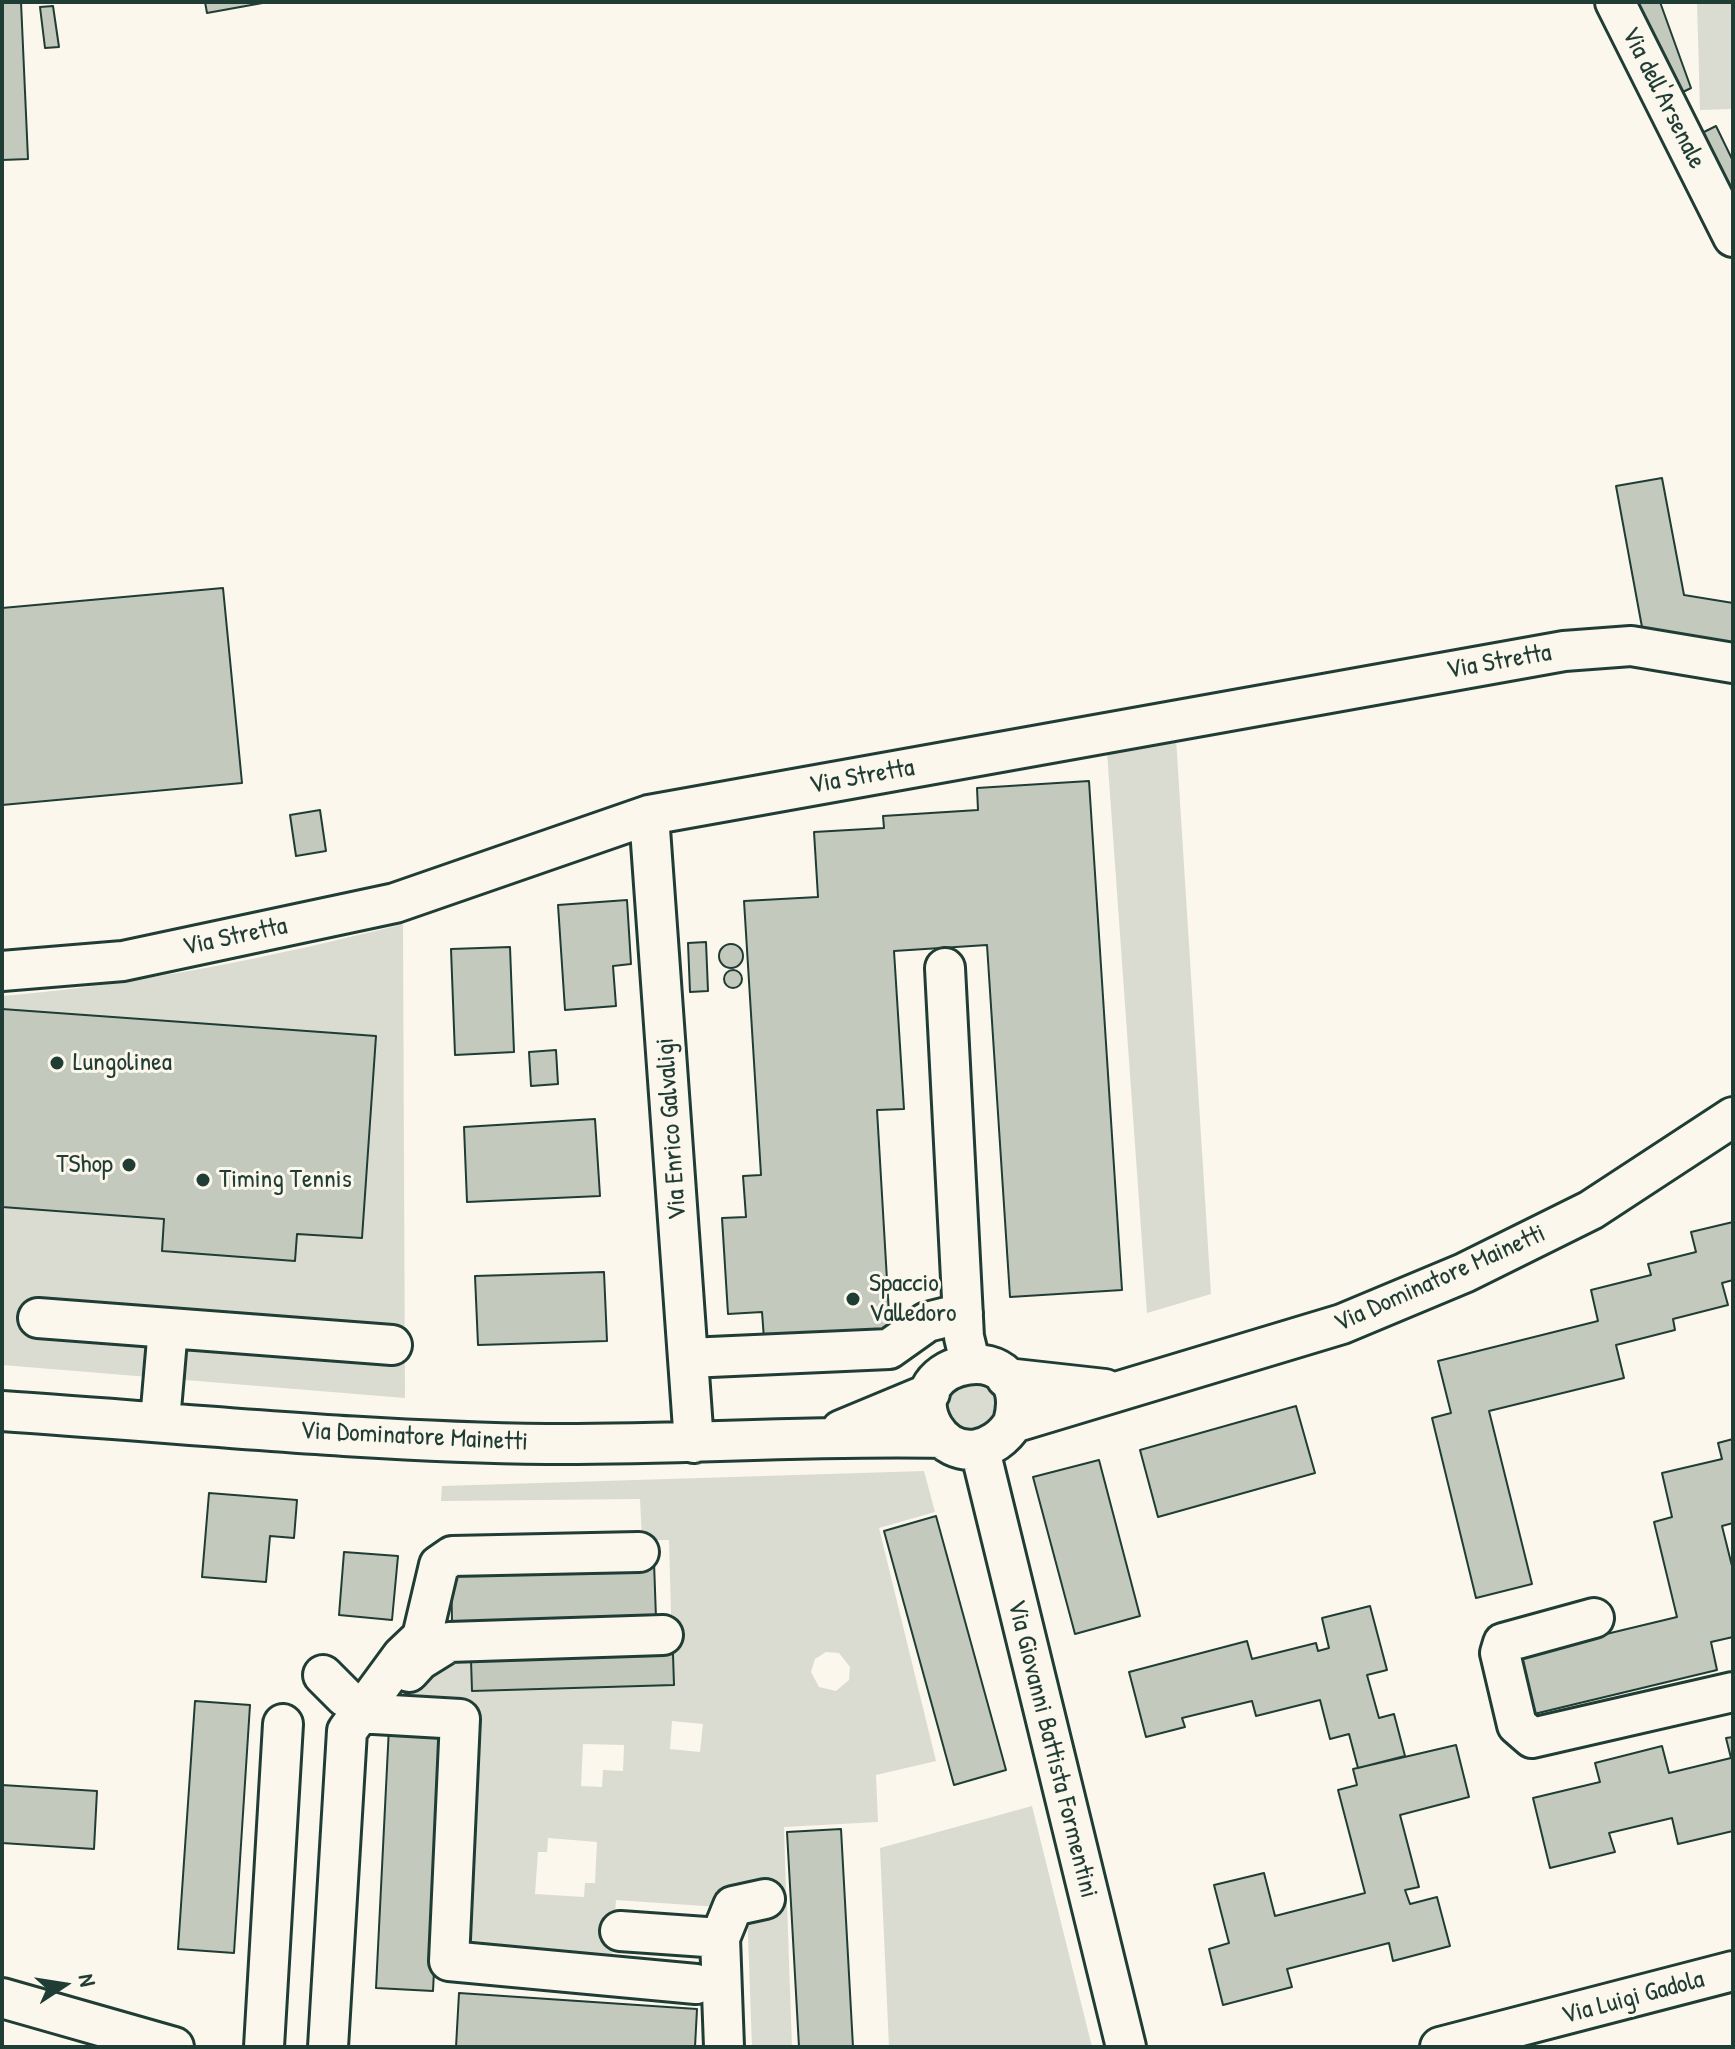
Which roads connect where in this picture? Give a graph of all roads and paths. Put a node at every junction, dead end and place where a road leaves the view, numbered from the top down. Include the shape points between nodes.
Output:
1 (1615, 2) edge
2 (1733, 237) edge
3 (1733, 663) edge
4 (649, 815) junction
5 (945, 968) dead end
6 (2, 971) edge
7 (1733, 1117) edge
8 (963, 1313) junction
9 (38, 1318) dead end
10 (168, 1328) junction
11 (392, 1345) dead end
12 (688, 1358) junction
13 (970, 1362) junction
14 (1006, 1378) junction
15 (1124, 1391) junction
16 (930, 1393) junction
17 (2, 1411) edge
18 (160, 1421) junction
19 (1013, 1423) junction
20 (827, 1435) junction
21 (941, 1438) junction
22 (694, 1443) junction
23 (980, 1450) junction
24 (639, 1552) dead end
25 (1594, 1618) dead end
26 (663, 1635) dead end
27 (385, 1683) junction
28 (1733, 1692) edge
29 (342, 1695) junction
30 (283, 1724) dead end
31 (765, 1899) dead end
32 (620, 1931) dead end
33 (720, 1938) junction
34 (1733, 1971) edge
35 (696, 1984) dead end
36 (2, 1998) edge
37 (1553, 2033) edge
38 (174, 2047) edge
39 (264, 2047) edge
40 (328, 2047) edge
41 (724, 2047) edge
42 (1126, 2047) edge
43 (1440, 2047) edge

1 - 2 street, Via dell'Arsenale
3 - 4 street, Via Stretta via 1631,646 1564,651
4 - 6 street, Via Stretta via 404,901 208,955
4 - 12 street, Via Enrico Galvaligi
5 - 8 street
7 - 15 street, Via Dominatore Mainetti via 1591,1210 1464,1273 1342,1324
8 - 12 street via 927,1322 889,1349
8 - 13 street
9 - 10 street
10 - 11 street
10 - 18 street
12 - 22 street, Via Enrico Galvaligi
13 - 14 street, Via Dominatore Mainetti via 984,1363
13 - 16 street, Via Dominatore Mainetti via 945,1371
14 - 15 street, Via Dominatore Mainetti
14 - 19 street via 1016,1399
15 - 19 street, Via Dominatore Mainetti
16 - 20 street, Via Dominatore Mainetti
16 - 21 street via 932,1425
17 - 18 street, Via Dominatore Mainetti
18 - 22 street, Via Dominatore Mainetti via 437,1441
19 - 23 street, Via Dominatore Mainetti via 994,1445
20 - 21 street, Via Dominatore Mainetti
20 - 22 street, Via Dominatore Mainetti
21 - 23 street, Via Dominatore Mainetti via 959,1448
23 - 42 street, Via Giovanni Battista Formentini
24 - 27 street via 452,1556 439,1565 422,1637
25 - 28 street via 1503,1643 1500,1653 1517,1725 1532,1738
26 - 27 street via 449,1642 403,1678
27 - 29 street
29 - 35 street via 460,1719 449,1961
29 - 40 street via 347,1731
30 - 39 street
31 - 33 street via 733,1906
32 - 33 street
33 - 41 street
34 - 37 street, Via Luigi Gadola
36 - 38 street
37 - 43 street, Via Luigi Gadola

